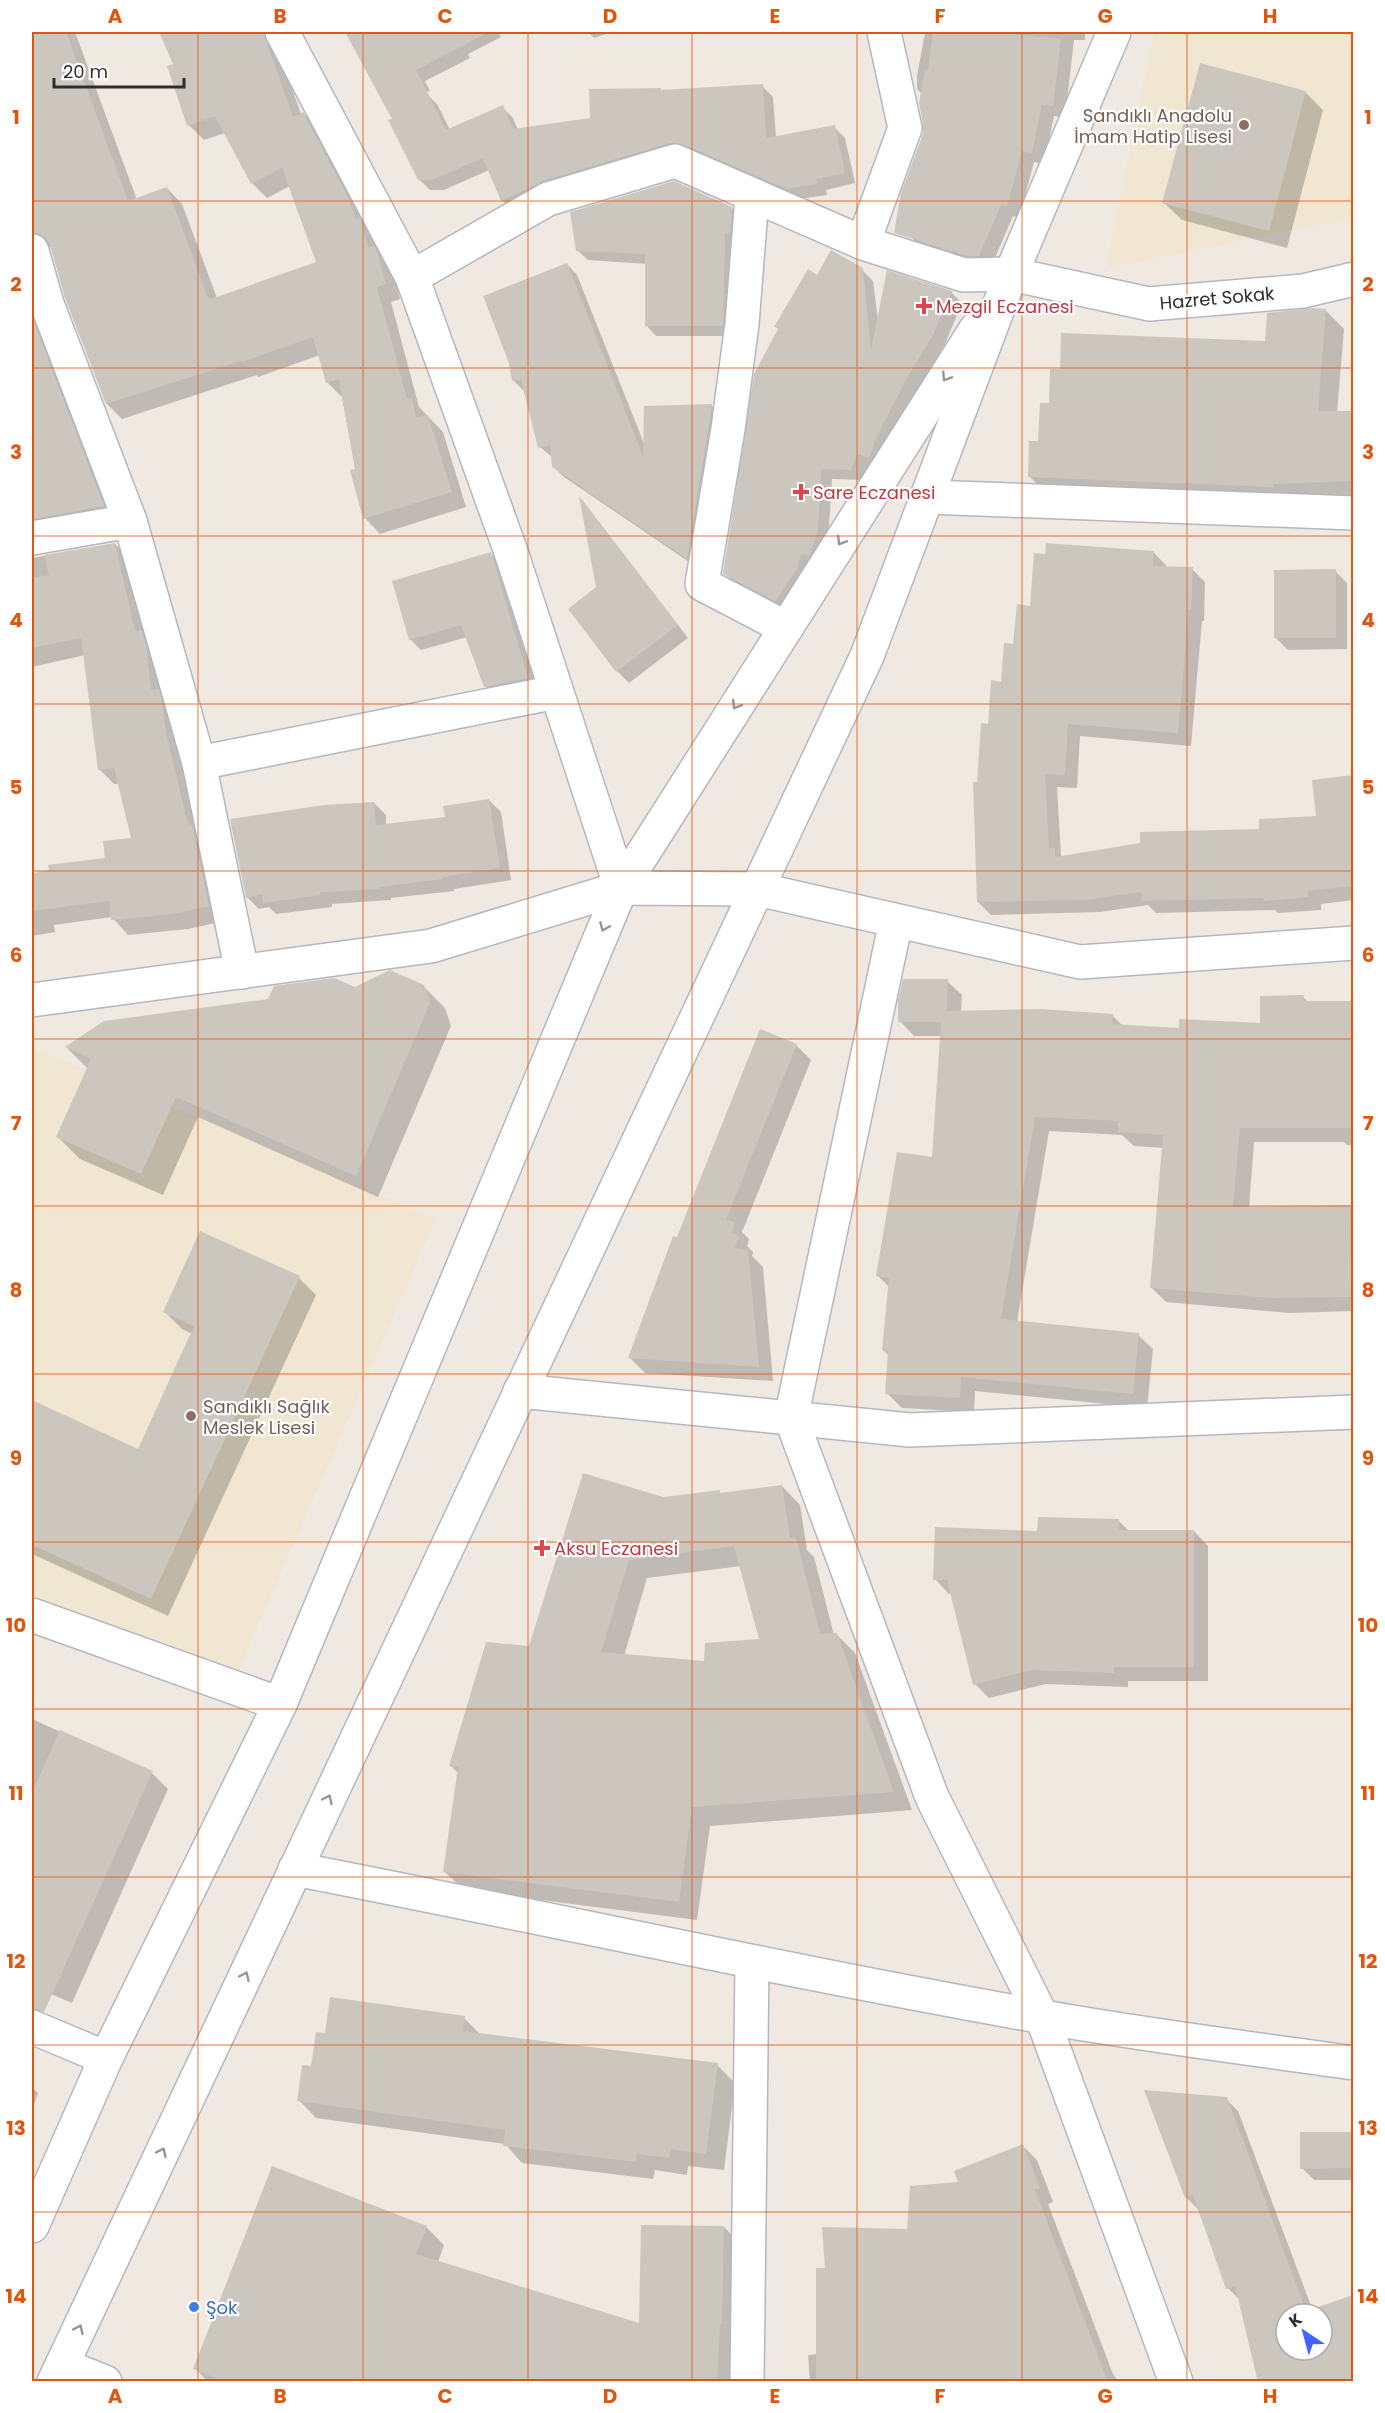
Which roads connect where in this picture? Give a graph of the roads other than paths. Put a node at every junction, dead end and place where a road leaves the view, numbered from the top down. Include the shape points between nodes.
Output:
1 (282, 32) edge
2 (884, 32) edge
3 (1114, 32) edge
4 (752, 196) junction
5 (863, 243) junction
6 (32, 251) edge
7 (1011, 274) junction
8 (412, 277) junction
9 (1353, 279) edge
10 (928, 497) junction
11 (1353, 513) edge
12 (130, 521) junction
13 (32, 538) edge
14 (786, 628) junction
15 (556, 692) junction
16 (199, 763) junction
17 (621, 888) junction
18 (757, 889) junction
19 (896, 921) junction
20 (1353, 943) edge
21 (242, 972) junction
22 (32, 1000) edge
23 (520, 1391) junction
24 (1353, 1412) edge
25 (790, 1418) junction
26 (32, 1615) edge
27 (280, 1704) junction
28 (295, 1869) junction
29 (752, 1962) junction
30 (1042, 2017) junction
31 (32, 2027) edge
32 (106, 2058) junction
33 (1353, 2063) edge
34 (32, 2226) edge
35 (58, 2373) edge
36 (105, 2382) edge
37 (747, 2382) edge
38 (1176, 2382) edge

1 - 8 street
2 - 5 street via 905,128
3 - 7 street
4 - 5 street, Hazret Sokak
4 - 8 street, Hazret Sokak via 675,161 548,199
4 - 14 street via 739,347 702,584
5 - 7 street, Hazret Sokak via 964,275
6 - 12 street via 47,304
7 - 9 street, Hazret Sokak via 1149,304 1303,291
7 - 10 street
7 -> 14 street
8 - 15 street via 512,552
10 - 11 street
10 - 18 street via 867,656
12 - 13 street
12 - 16 street
14 -> 17 street
15 - 16 street
15 - 17 street
16 - 21 street
17 - 18 street
17 - 21 street via 431,946
17 -> 27 street
18 - 19 street
18 - 23 street
19 - 20 street via 1080,962
19 - 25 street
21 - 22 street
23 - 25 street
28 -> 23 street
24 - 25 street via 910,1430
25 - 30 street via 932,1797
26 - 27 street
27 - 32 street
28 - 29 street
35 -> 28 street
29 - 30 street
29 - 37 street
30 - 33 street
30 - 38 street
31 - 32 street
32 - 34 street
35 - 36 street

